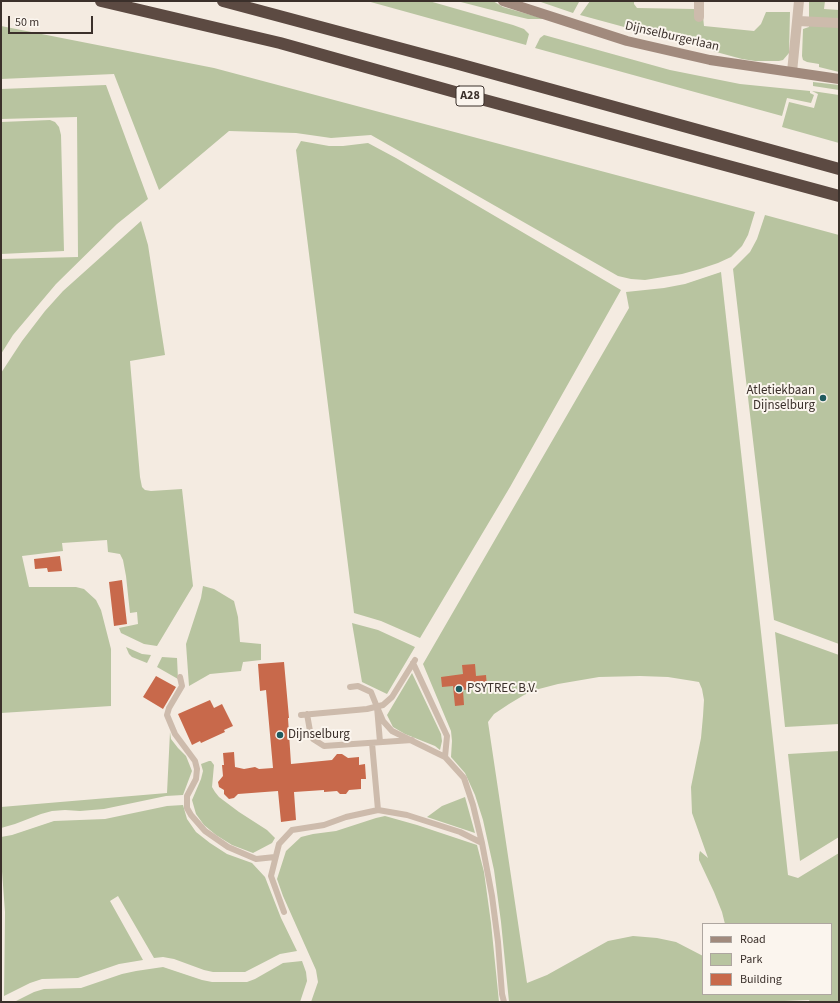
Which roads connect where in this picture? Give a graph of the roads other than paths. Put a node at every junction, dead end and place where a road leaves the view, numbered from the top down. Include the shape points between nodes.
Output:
1 (101, 1) edge
2 (223, 1) edge
3 (503, 1) edge
4 (699, 1) edge
5 (799, 1) edge
6 (699, 17) dead end
7 (798, 21) junction
8 (839, 23) edge
9 (792, 72) junction
10 (839, 79) edge
11 (839, 169) edge
12 (839, 196) edge
13 (180, 677) dead end
14 (350, 687) dead end
15 (377, 707) junction
16 (412, 740) junction
17 (380, 742) junction
18 (372, 743) junction
19 (445, 758) junction
20 (378, 810) junction
21 (482, 843) junction
22 (275, 857) junction
23 (284, 912) dead end
24 (504, 1002) edge

1 - 12 highway, A28 via 280,43
2 - 11 highway, A28
3 - 9 main road, Dijnselburgerlaan via 627,41 710,60
4 - 6 street
5 - 7 street
7 - 8 street
7 - 9 street
9 - 10 main road, Dijnselburgerlaan
13 - 22 lane via 182,686 168,708 167,715 175,734 195,761 196,780 187,796 187,808 204,831 228,847 256,859
14 - 15 lane via 358,686 371,692
15 - 16 lane via 383,721 392,731
15 - 17 lane
15 - 18 lane via 304,714 313,739 324,746
15 - 19 lane via 392,697 414,661 447,736
16 - 17 lane
16 - 19 lane
17 - 18 lane
18 - 20 lane
19 - 21 lane via 464,778
20 - 21 lane via 407,815 460,832
20 - 22 lane via 324,825 292,830 279,844
21 - 24 lane via 492,896
22 - 23 lane via 270,876

